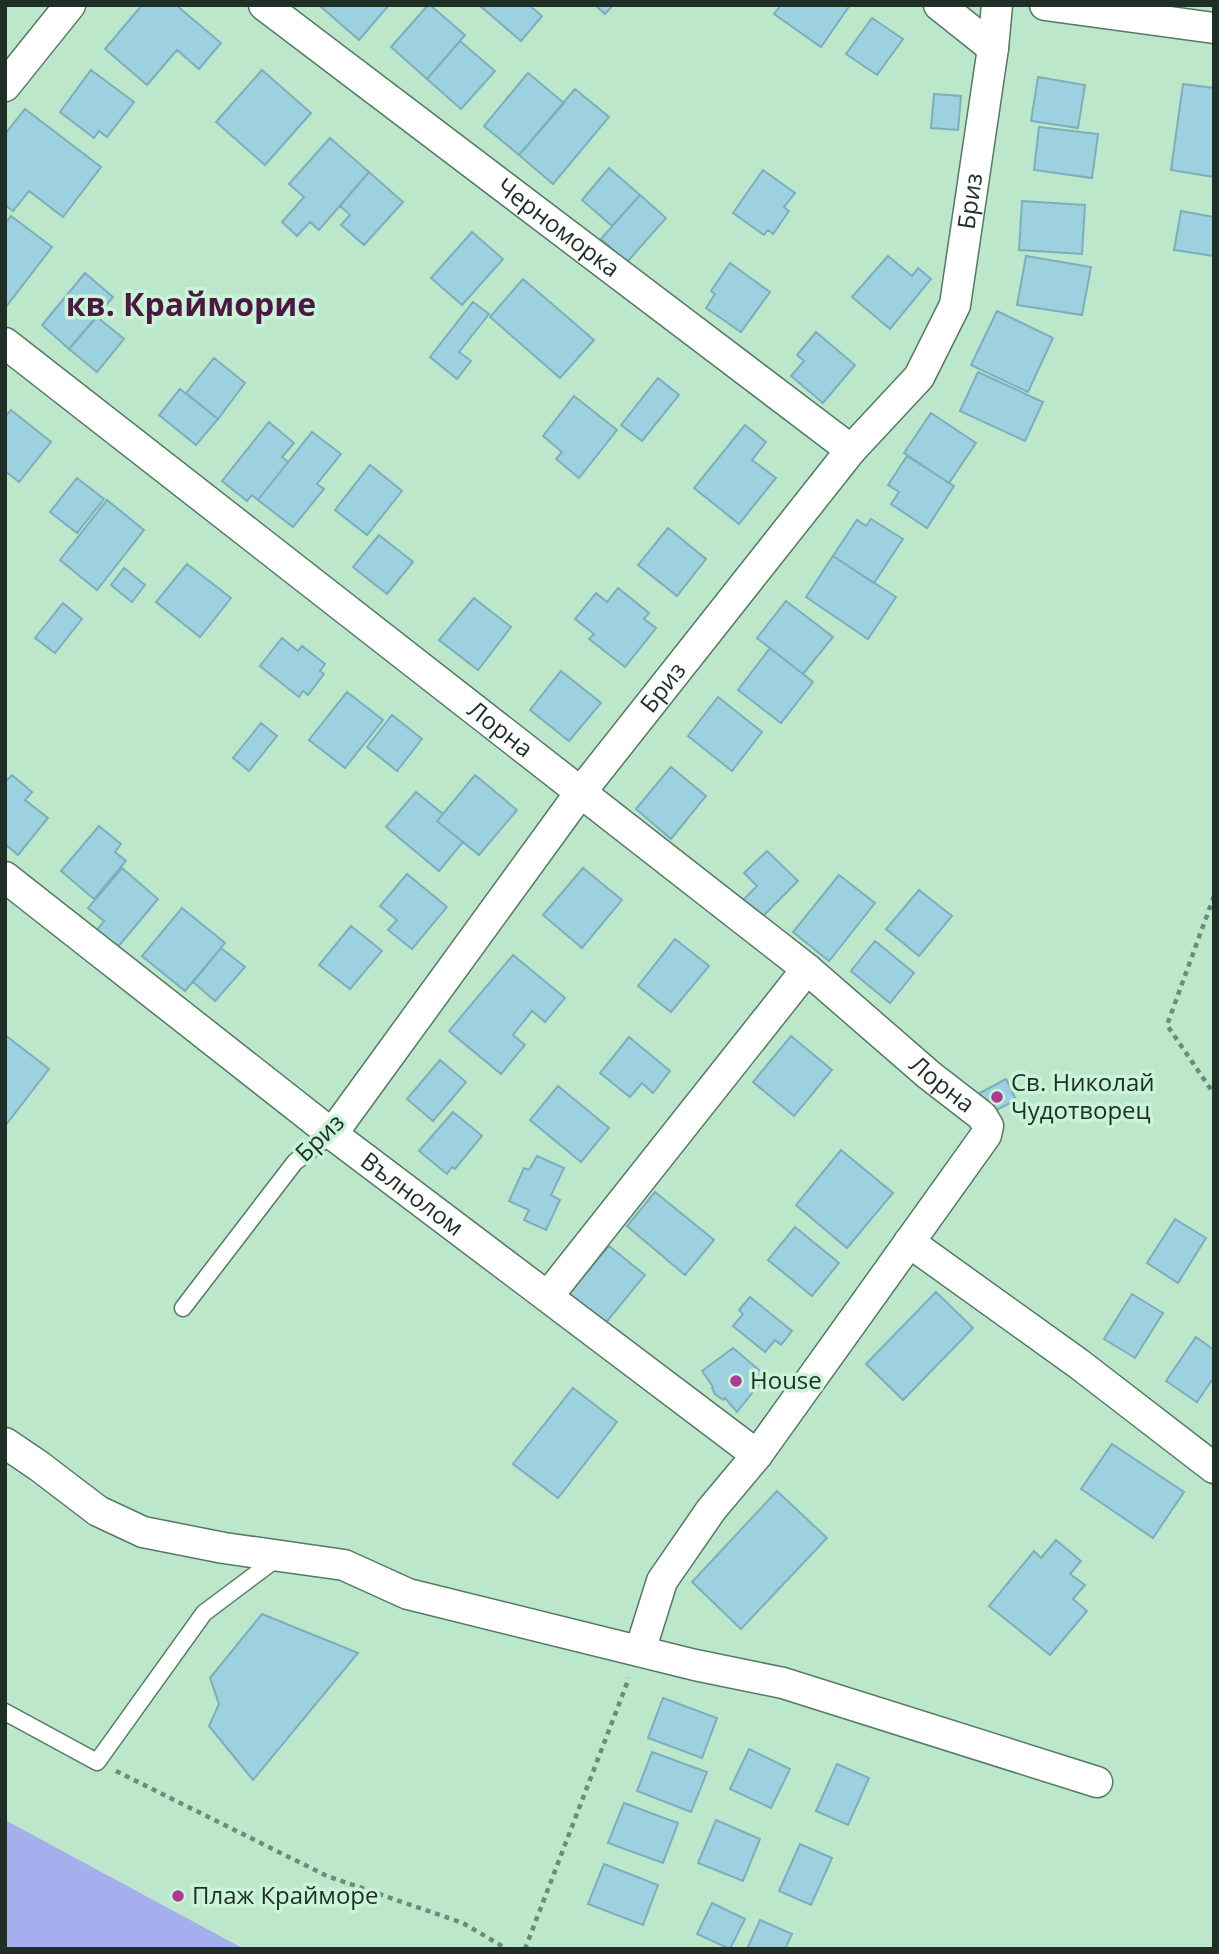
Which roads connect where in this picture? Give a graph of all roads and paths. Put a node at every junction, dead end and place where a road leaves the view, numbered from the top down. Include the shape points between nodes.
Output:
1 (70, 5) edge
2 (264, 5) edge
3 (939, 5) edge
4 (997, 5) edge
5 (1045, 5) edge
6 (1214, 28) edge
7 (993, 48) junction
8 (5, 86) edge
9 (5, 343) edge
10 (851, 450) junction
11 (580, 793) junction
12 (5, 877) edge
13 (1214, 896) edge
14 (807, 969) junction
15 (1214, 1094) edge
16 (332, 1134) junction
17 (909, 1242) junction
18 (548, 1296) junction
19 (183, 1308) dead end
20 (5, 1443) edge
21 (757, 1455) junction
22 (1214, 1468) edge
23 (280, 1556) junction
24 (640, 1651) junction
25 (5, 1712) edge
26 (97, 1762) junction
27 (1097, 1782) dead end
28 (507, 1949) edge
29 (525, 1949) edge

1 - 8 street
2 - 10 street, Черноморка
3 - 7 street
4 - 7 street, Бриз
5 - 6 street
7 - 10 street, Бриз via 955,305 919,377
9 - 11 street, Лорна
10 - 11 street, Бриз
11 - 14 street, Лорна
11 - 16 street, Бриз
12 - 16 street, Вълнолом
13 - 15 path via 1167,1025
14 - 17 street, Лорна via 982,1116 988,1126
14 - 18 street
16 - 18 street, Вълнолом
16 - 19 lane, Бриз via 295,1162
17 - 21 street
17 - 22 street
18 - 21 street, Вълнолом
20 - 23 street via 98,1511 143,1532
21 - 24 street via 662,1580
23 - 24 street via 344,1565 408,1594
23 - 26 lane via 204,1613
24 - 27 street via 783,1683
24 - 29 path
25 - 26 lane
26 - 28 path via 327,1877 463,1923

